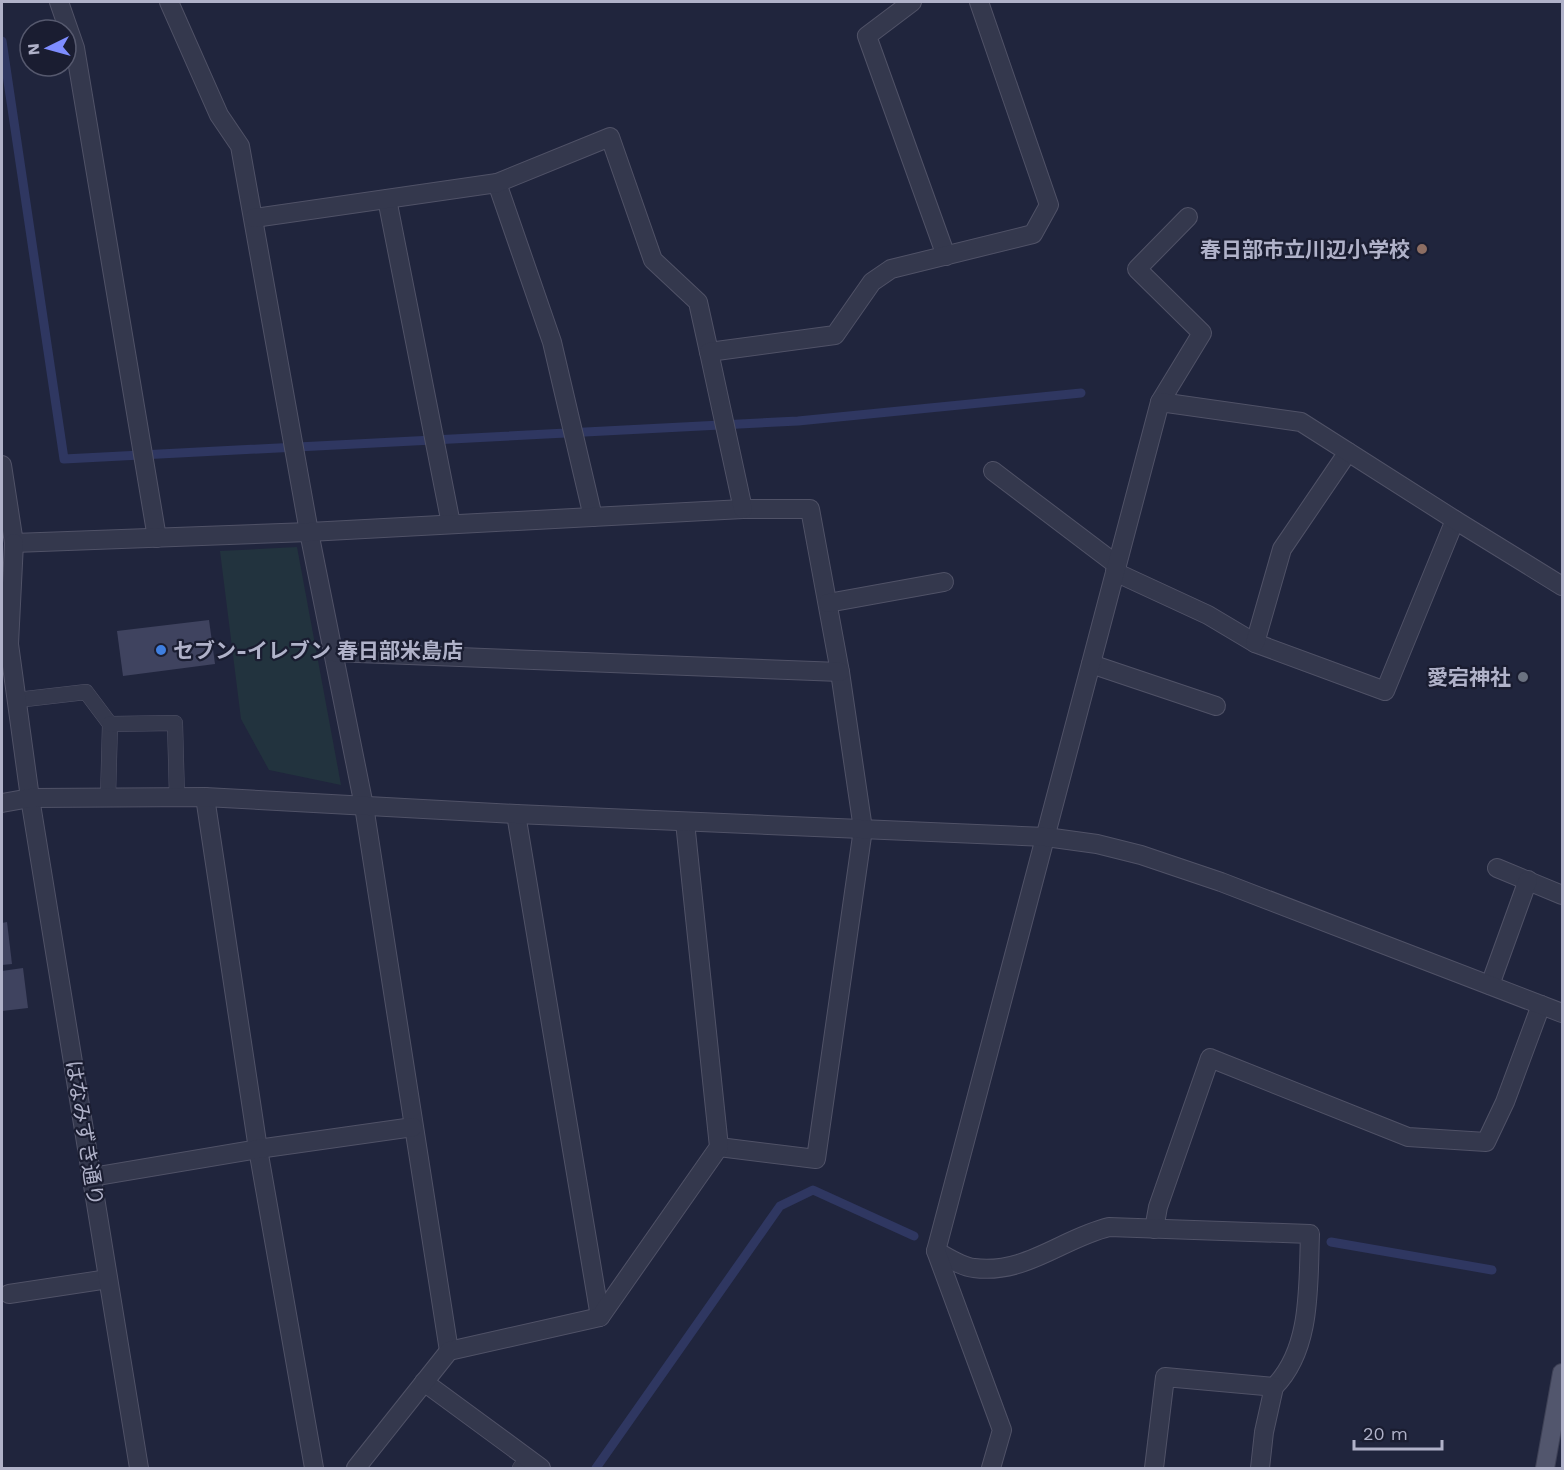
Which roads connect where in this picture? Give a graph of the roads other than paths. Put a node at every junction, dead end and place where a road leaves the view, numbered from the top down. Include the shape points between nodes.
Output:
1 (59, 2) edge
2 (169, 2) edge
3 (912, 2) edge
4 (979, 2) edge
5 (497, 183) junction
6 (387, 199) junction
7 (1188, 217) dead end
8 (254, 218) junction
9 (946, 256) junction
10 (709, 352) junction
11 (1160, 402) junction
12 (1348, 452) junction
13 (2, 465) edge
14 (993, 471) dead end
15 (743, 509) junction
16 (593, 517) junction
17 (1455, 520) junction
18 (451, 524) junction
19 (309, 532) junction
20 (157, 538) junction
21 (14, 543) junction
22 (1116, 568) junction
23 (944, 582) dead end
24 (1563, 586) edge
25 (828, 603) junction
26 (1256, 643) junction
27 (333, 652) junction
28 (1091, 664) junction
29 (840, 672) junction
30 (17, 700) junction
31 (1216, 706) dead end
32 (110, 724) junction
33 (177, 797) junction
34 (204, 797) junction
35 (30, 798) junction
36 (108, 798) junction
37 (2, 803) edge
38 (364, 806) junction
39 (516, 814) junction
40 (685, 822) junction
41 (863, 829) junction
42 (1046, 837) junction
43 (1497, 868) dead end
44 (1528, 880) junction
45 (1563, 895) edge
46 (1490, 985) junction
47 (1541, 1005) junction
48 (1563, 1013) edge
49 (413, 1127) junction
50 (719, 1147) junction
51 (258, 1149) junction
52 (92, 1177) junction
53 (1154, 1229) junction
54 (936, 1251) junction
55 (108, 1280) junction
56 (9, 1294) dead end
57 (600, 1317) junction
58 (449, 1351) junction
59 (1563, 1373) edge
60 (424, 1382) junction
61 (1274, 1387) junction
62 (530, 1465) edge
63 (139, 1468) edge
64 (314, 1468) edge
65 (356, 1468) edge
66 (991, 1468) edge
67 (1154, 1468) edge
68 (1260, 1468) edge
69 (1545, 1468) edge

1 - 20 street via 75,48
2 - 8 street via 219,115 240,146
3 - 9 street via 867,36
4 - 9 street via 1049,205 1033,234
5 - 6 street
5 - 10 street via 610,137 653,260 698,302
5 - 16 street via 552,342
6 - 8 street
6 - 18 street
7 - 11 street via 1137,269 1202,333
8 - 19 street
9 - 10 street via 891,269 872,282 835,335
10 - 15 street
11 - 12 street via 1301,422
11 - 22 street
12 - 17 street
12 - 26 street via 1282,549
13 - 21 street, はなみずき通り
14 - 22 street
15 - 16 street
15 - 25 street via 810,509
16 - 18 street
17 - 24 street
17 - 26 street via 1385,691
18 - 19 street
19 - 20 street
19 - 27 street
20 - 21 street
21 - 30 street, はなみずき通り via 9,644
22 - 26 street
22 - 28 street
23 - 25 street
25 - 29 street
27 - 29 street
27 - 38 street
28 - 31 street
28 - 42 street
29 - 41 street
30 - 32 lane via 86,692
30 - 35 street, はなみずき通り
32 - 33 lane via 175,723
32 - 36 lane
33 - 34 street
33 - 36 street
34 - 38 street
34 - 51 street
35 - 36 street
35 - 37 street
35 - 52 street, はなみずき通り
38 - 39 street
38 - 49 street
39 - 40 street
39 - 57 street
40 - 41 street
40 - 50 street
41 - 42 street
41 - 50 street via 816,1159
42 - 46 street via 1141,855
42 - 54 street
43 - 44 street
44 - 45 street
44 - 46 street
46 - 47 street
47 - 48 street
47 - 53 street via 1486,1142 1408,1137 1210,1059 1158,1207
49 - 51 street
49 - 58 street
50 - 57 street
51 - 52 street
51 - 64 street
52 - 55 street, はなみずき通り
53 - 54 street via 1109,1227 1089,1232 1030,1261 1003,1268 972,1269
53 - 61 street via 1310,1234 1306,1314 1292,1364
54 - 66 street via 1002,1430
55 - 56 street
55 - 63 street, はなみずき通り
57 - 58 street
58 - 60 street
59 - 69 main road
60 - 62 street
60 - 65 street
61 - 67 street via 1165,1377
61 - 68 street

